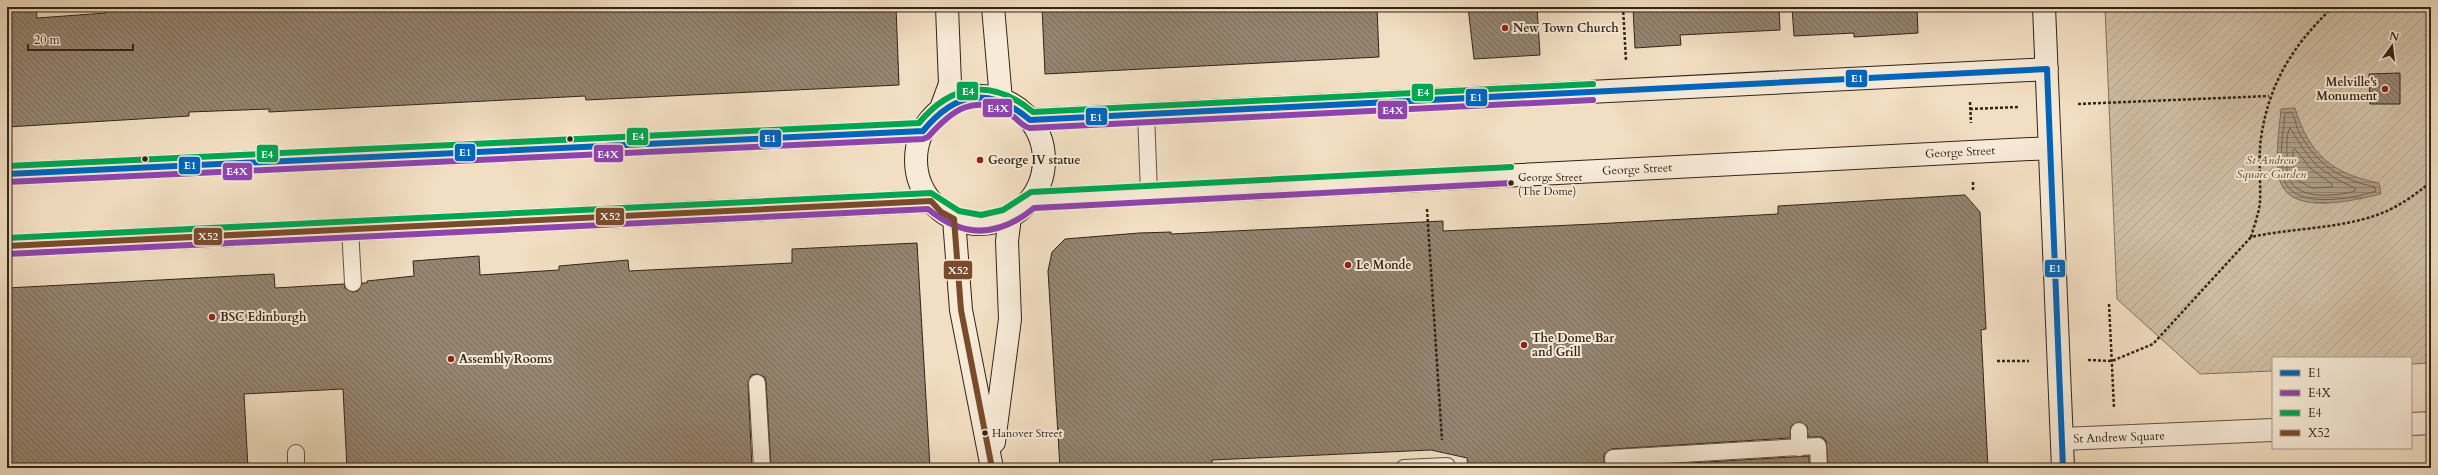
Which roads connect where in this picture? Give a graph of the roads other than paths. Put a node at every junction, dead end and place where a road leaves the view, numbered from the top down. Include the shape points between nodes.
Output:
1 (946, 7) edge
2 (992, 7) edge
3 (2044, 7) edge
4 (2047, 69) junction
5 (1001, 100) junction
6 (940, 111) junction
7 (1146, 113) junction
8 (1030, 120) junction
9 (923, 131) junction
10 (2050, 148) junction
11 (7, 174) edge
12 (1148, 193) junction
13 (1031, 200) junction
14 (931, 201) junction
15 (1010, 217) junction
16 (954, 219) junction
17 (350, 228) junction
18 (7, 246) edge
19 (353, 283) dead end
20 (757, 383) dead end
21 (2431, 423) edge
22 (2412, 424) edge
23 (2272, 430) edge
24 (1799, 431) dead end
25 (2062, 439) junction
26 (1799, 448) junction
27 (992, 464) edge
28 (1447, 467) edge
29 (762, 468) edge
30 (1404, 468) edge
31 (1614, 468) edge
32 (1819, 468) edge
33 (2063, 468) edge

1 - 6 street via 950,84
2 - 5 street
3 - 4 street, St Andrew Square
4 - 7 street
4 - 10 street, St Andrew Square
5 - 6 street via 988,97 964,98
5 - 8 street
6 - 9 street
7 - 8 street
7 - 12 lane
8 - 13 street via 1038,132 1044,160 1038,187
9 - 11 street
9 - 14 street via 916,167 924,191
10 - 12 street, George Street
10 - 25 street, St Andrew Square
12 - 13 street, George Street
13 - 15 street
14 - 16 street via 941,212
14 - 17 street
15 - 16 street via 985,224
15 - 27 street via 1010,319
16 - 27 street via 961,310
17 - 18 street
17 - 19 lane
20 - 29 lane
21 - 22 street
23 - 25 street, St Andrew Square
24 - 26 lane
25 - 33 street
26 - 31 lane via 1613,458
26 - 32 lane via 1818,446
28 - 30 lane

